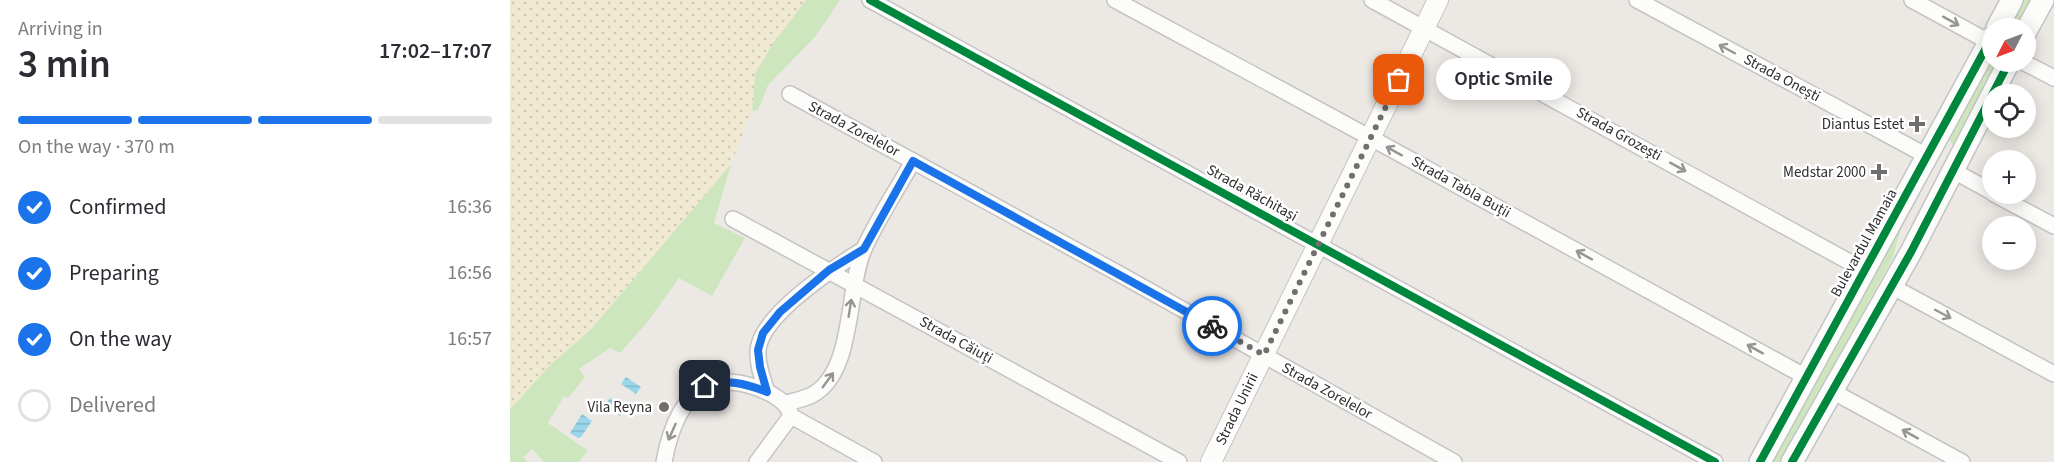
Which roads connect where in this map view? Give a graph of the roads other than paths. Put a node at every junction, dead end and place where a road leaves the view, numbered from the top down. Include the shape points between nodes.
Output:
1 (870, 0) edge
2 (1115, 0) edge
3 (1372, 0) edge
4 (1438, 0) edge
5 (1637, 0) edge
6 (1912, 0) edge
7 (2012, 0) edge
8 (2043, 0) edge
9 (2002, 18) edge
10 (2033, 18) edge
11 (1425, 28) junction
12 (1982, 31) edge
13 (1982, 56) edge
14 (2036, 69) edge
15 (2004, 72) edge
16 (2054, 78) edge
17 (790, 94) dead end
18 (1371, 138) junction
19 (1931, 148) junction
20 (913, 161) junction
21 (1952, 170) junction
22 (1982, 187) edge
23 (2013, 204) edge
24 (733, 219) dead end
25 (2054, 226) edge
26 (1318, 244) junction
27 (864, 249) junction
28 (1911, 252) junction
29 (829, 270) junction
30 (1864, 270) junction
31 (854, 284) junction
32 (1891, 286) junction
33 (1264, 355) junction
34 (2054, 374) edge
35 (1806, 377) junction
36 (1832, 391) junction
37 (767, 392) junction
38 (788, 410) junction
39 (1150, 455) edge
40 (664, 462) edge
41 (757, 462) edge
42 (874, 462) edge
43 (1179, 462) edge
44 (1211, 462) edge
45 (1454, 462) edge
46 (1715, 462) edge
47 (1760, 462) edge
48 (1792, 462) edge
49 (1962, 462) edge

1 - 26 street, Strada Răchitași
2 - 18 street, Strada Tabla Buții
3 - 11 street, Strada Grozești
4 - 11 street, Strada Unirii
19 -> 5 street, Strada Onești
6 -> 12 street
7 - 9 main road, Bulevardul Mamaia
8 - 10 main road
11 - 18 street, Strada Unirii
11 -> 30 street, Strada Grozești
13 - 19 main road, Bulevardul Mamaia
14 - 16 street
15 - 21 main road
17 - 20 street, Strada Zorelelor
18 - 26 street, Strada Unirii
35 -> 18 street, Strada Tabla Buții
19 - 28 main road via 1946,144 1952,154 1922,216
19 - 30 main road, Bulevardul Mamaia
20 - 27 street
20 - 33 street, Strada Zorelelor
21 - 22 street
21 - 28 main road
23 - 25 street
24 - 29 street, Strada Căiuți
26 - 33 street, Strada Unirii
26 - 46 street, Strada Răchitași
27 - 29 street
27 - 31 street
28 - 32 main road
29 - 31 street, Strada Căiuți
29 - 37 street via 780,312 763,333 758,350
30 - 35 main road, Bulevardul Mamaia
38 -> 31 street via 825,386 839,364
31 - 39 street, Strada Căiuți
32 -> 34 street
32 - 36 main road
33 - 44 street, Strada Unirii
33 - 45 street, Strada Zorelelor
35 - 47 main road, Bulevardul Mamaia
36 - 48 main road
49 -> 36 street
37 - 38 street
37 -> 40 street via 726,381 705,386 685,404 668,439
38 - 41 street
38 - 42 street
39 - 43 street, Strada Căiuți

